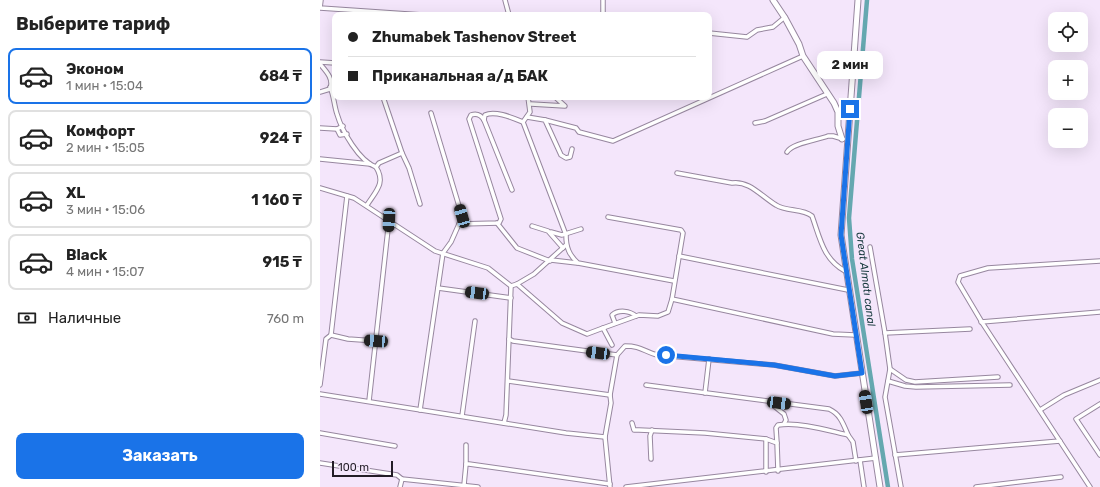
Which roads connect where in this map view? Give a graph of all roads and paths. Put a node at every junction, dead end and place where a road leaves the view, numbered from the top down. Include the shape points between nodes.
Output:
1 (505, 0) edge
2 (603, 0) edge
3 (773, 0) edge
4 (858, 0) edge
5 (320, 8) edge
6 (379, 12) edge
7 (508, 12) edge
8 (604, 12) edge
9 (785, 17) junction
10 (712, 33) edge
11 (803, 56) junction
12 (320, 63) edge
13 (332, 63) edge
14 (330, 87) junction
15 (332, 90) edge
16 (320, 92) edge
17 (827, 94) junction
18 (712, 97) edge
19 (335, 100) edge
20 (384, 100) edge
21 (529, 100) edge
22 (558, 100) edge
23 (705, 100) edge
24 (531, 104) junction
25 (431, 113) dead end
26 (528, 117) junction
27 (484, 120) junction
28 (545, 120) junction
29 (523, 122) junction
30 (755, 123) dead end
31 (343, 126) junction
32 (320, 128) edge
33 (337, 129) junction
34 (347, 134) junction
35 (842, 139) junction
36 (848, 140) junction
37 (572, 149) dead end
38 (787, 152) dead end
39 (402, 153) junction
40 (320, 159) edge
41 (371, 164) junction
42 (376, 166) junction
43 (677, 173) dead end
44 (320, 188) edge
45 (512, 190) dead end
46 (346, 196) junction
47 (420, 204) dead end
48 (367, 205) junction
49 (608, 218) dead end
50 (389, 220) junction
51 (497, 223) junction
52 (459, 224) junction
53 (532, 226) dead end
54 (581, 229) dead end
55 (548, 231) junction
56 (565, 234) junction
57 (565, 246) junction
58 (870, 247) dead end
59 (442, 253) junction
60 (679, 256) junction
61 (550, 260) junction
62 (1100, 261) edge
63 (578, 263) junction
64 (845, 272) junction
65 (674, 281) junction
66 (517, 284) junction
67 (511, 286) junction
68 (438, 288) junction
69 (848, 290) junction
70 (511, 298) junction
71 (672, 298) junction
72 (1100, 312) edge
73 (636, 316) junction
74 (475, 321) dead end
75 (981, 322) junction
76 (615, 323) junction
77 (603, 328) junction
78 (970, 329) dead end
79 (886, 333) junction
80 (855, 334) junction
81 (331, 335) junction
82 (509, 339) junction
83 (376, 341) junction
84 (612, 345) dead end
85 (617, 355) junction
86 (709, 359) junction
87 (890, 369) junction
88 (862, 373) junction
89 (998, 377) dead end
90 (1100, 380) edge
91 (508, 381) junction
92 (888, 381) junction
93 (1010, 384) dead end
94 (320, 385) edge
95 (646, 385) dead end
96 (705, 393) junction
97 (320, 394) edge
98 (610, 395) junction
99 (369, 401) junction
100 (768, 402) junction
101 (1100, 404) edge
102 (420, 410) junction
103 (1040, 410) junction
104 (462, 416) junction
105 (504, 423) junction
106 (632, 423) dead end
107 (784, 424) junction
108 (652, 430) junction
109 (320, 433) edge
110 (848, 435) junction
111 (606, 437) junction
112 (766, 439) junction
113 (1060, 441) junction
114 (777, 444) junction
115 (466, 445) dead end
116 (395, 446) dead end
117 (895, 455) junction
118 (1100, 455) edge
119 (876, 458) junction
120 (651, 459) dead end
121 (858, 460) junction
122 (320, 463) edge
123 (466, 464) junction
124 (778, 471) junction
125 (766, 472) junction
126 (1061, 477) dead end
127 (402, 479) junction
128 (464, 485) junction
129 (610, 485) edge
130 (400, 487) edge
131 (478, 487) edge
132 (626, 487) edge
133 (864, 487) edge
134 (880, 487) edge
135 (901, 487) edge
136 (976, 487) edge
137 (1090, 487) edge

1 - 7 street
2 - 8 street
3 - 9 main road
4 - 36 main road
5 - 6 street
9 - 10 street via 773,27 757,30 747,36
9 - 11 main road
11 - 17 main road
11 - 18 street
12 - 13 street
12 - 14 street via 328,73
14 - 15 street
14 - 16 street
17 - 30 street
17 - 35 main road via 838,112 838,126
19 - 31 street via 337,116
20 - 39 street
21 - 24 street
22 - 24 street via 565,106
23 - 28 street via 613,141
24 - 26 street
25 - 52 street via 462,216
26 - 28 street
26 - 29 street
27 - 29 street via 485,115 489,113
27 - 45 street
27 - 51 street via 475,114 469,119 501,219
28 - 37 street via 561,154 566,158 570,157
29 - 56 street
31 - 33 street
31 - 34 street
32 - 33 street
33 - 34 street via 340,135
34 - 41 street via 353,148
35 - 36 street
35 - 38 street via 828,136 789,148
36 - 64 main road via 841,235
39 - 42 street
39 - 47 street
40 - 41 street
41 - 42 street
42 - 48 street via 382,178
43 - 64 street via 732,183 740,182 782,208 807,212 812,216 824,252
44 - 46 street
46 - 48 street
46 - 81 street
48 - 50 street
49 - 60 street via 681,230 683,233
50 - 59 street via 435,251
50 - 83 street
51 - 52 street
51 - 61 street via 517,248
52 - 59 street via 451,242
53 - 55 street
54 - 56 street
55 - 56 street
55 - 57 street
56 - 57 street
57 - 61 street
57 - 63 street
58 - 79 street
59 - 67 street via 488,268
59 - 68 street
60 - 65 street
60 - 69 street
61 - 63 street
61 - 66 street
62 - 75 street via 988,268 960,276 960,288
63 - 65 street
64 - 69 main road
65 - 71 street
66 - 67 street
66 - 77 street via 562,323 588,334
67 - 70 street
68 - 70 street
68 - 102 street
69 - 80 main road
70 - 82 street
71 - 73 street via 668,312 663,315
71 - 80 street via 833,334
72 - 75 street
73 - 76 street
73 - 76 street via 629,312 617,312 612,315
74 - 104 street
75 - 103 street
76 - 77 street
77 - 84 street
78 - 79 street
79 - 87 street
80 - 88 main road
81 - 83 street
81 - 94 street via 326,339
82 - 85 street via 513,342
82 - 91 street
83 - 99 street
85 - 86 street via 625,346 638,346 657,355
85 - 98 street
86 - 88 street via 774,365 835,376
86 - 96 street
87 - 89 street via 906,380 915,382
87 - 92 street
88 - 119 main road
90 - 103 street via 1064,395
91 - 98 street
91 - 105 street
92 - 93 street via 916,387
92 - 117 street via 885,397
95 - 96 street
96 - 100 street
97 - 99 street
98 - 111 street
99 - 102 street
100 - 107 street via 784,414
100 - 110 street via 829,409 841,418
101 - 118 street via 1076,418
102 - 104 street
103 - 113 street
104 - 105 street
105 - 111 street
106 - 108 street via 634,430
107 - 110 street
107 - 114 street via 776,428
108 - 112 street
108 - 120 street
109 - 116 street
110 - 121 street
111 - 129 street
112 - 114 street
112 - 125 street
113 - 117 street
113 - 137 street
114 - 124 street
115 - 123 street
117 - 135 street
119 - 121 street
119 - 134 main road
121 - 124 street
121 - 133 street
122 - 127 street via 397,475
123 - 128 street
123 - 129 street
124 - 125 street
125 - 132 street
126 - 136 street
127 - 128 street
127 - 130 street
128 - 131 street

